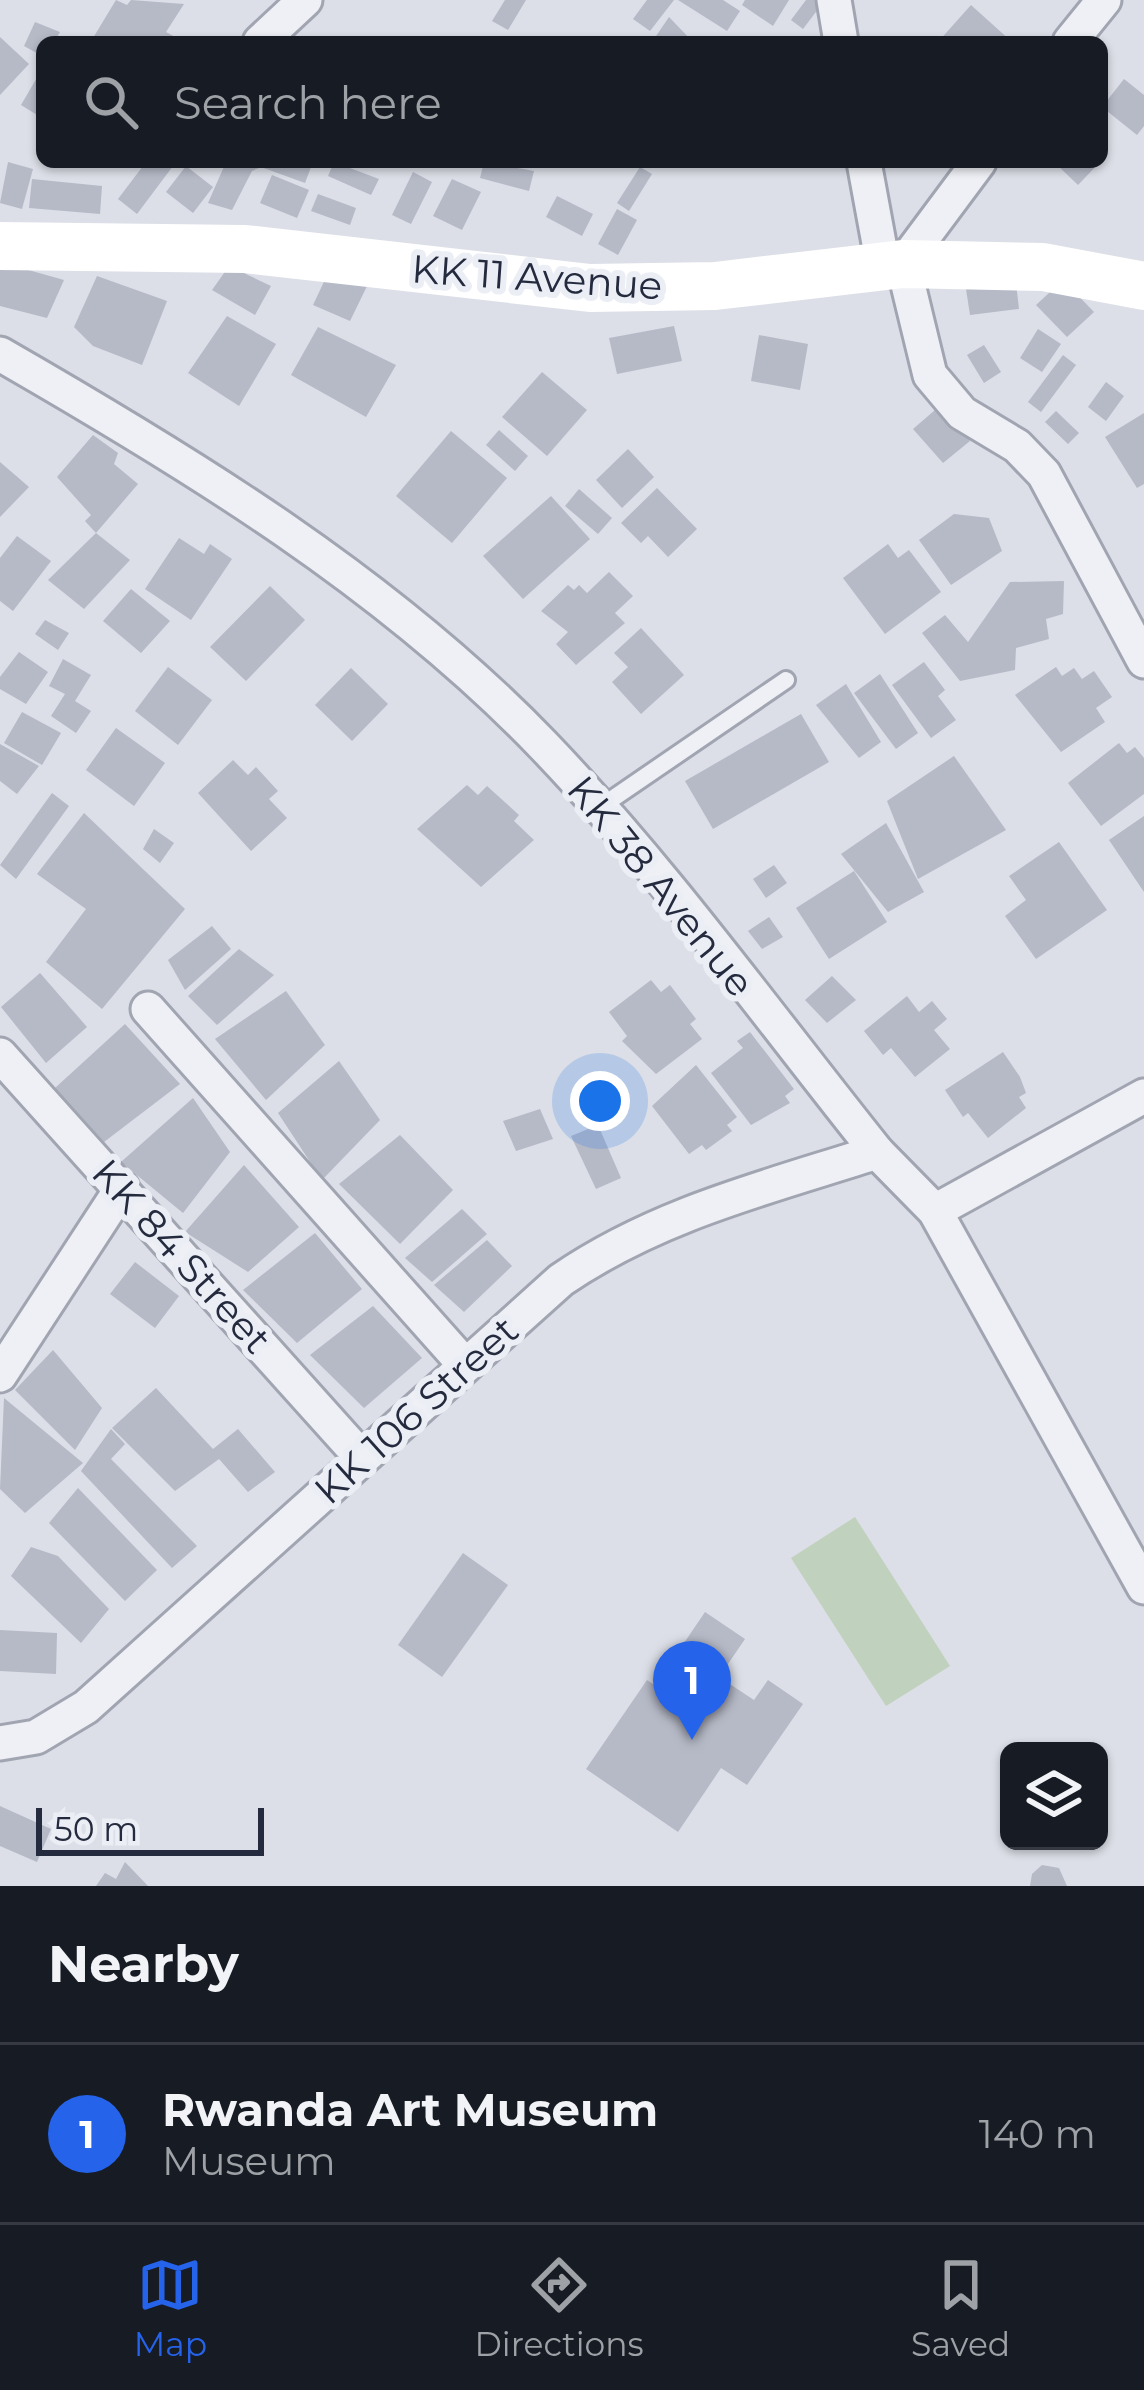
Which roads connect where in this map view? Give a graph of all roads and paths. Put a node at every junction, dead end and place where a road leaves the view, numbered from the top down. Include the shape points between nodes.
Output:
1 (305, 0) edge
2 (834, 0) edge
3 (1104, 0) edge
4 (266, 36) edge
5 (840, 36) edge
6 (1075, 36) edge
7 (866, 168) edge
8 (974, 168) edge
9 (0, 246) edge
10 (893, 264) junction
11 (1144, 286) edge
12 (0, 354) edge
13 (1144, 661) edge
14 (786, 680) dead end
15 (599, 808) junction
16 (148, 1010) dead end
17 (0, 1055) edge
18 (1144, 1096) edge
19 (878, 1152) junction
20 (122, 1188) junction
21 (935, 1211) junction
22 (465, 1365) junction
23 (0, 1375) edge
24 (362, 1458) junction
25 (1144, 1587) edge
26 (0, 1743) edge

1 - 4 street
2 - 5 street
3 - 6 street
7 - 10 street
8 - 10 street
9 - 10 main road, KK 11 Avenue via 245,249 660,290
10 - 11 main road, KK 11 Avenue via 1043,267
10 - 13 street via 930,375 962,413 1017,446 1044,474
12 - 15 street, KK 38 Avenue via 181,460 366,589 460,667
14 - 15 lane
15 - 19 street, KK 38 Avenue
16 - 22 street
17 - 20 street, KK 84 Street
18 - 21 street
19 - 21 street, KK 38 Avenue
19 - 22 street, KK 106 Street via 615,1243
20 - 23 street
20 - 24 street, KK 84 Street
21 - 25 street, KK 38 Avenue
22 - 24 street, KK 106 Street
24 - 26 street, KK 106 Street via 86,1708 36,1737

